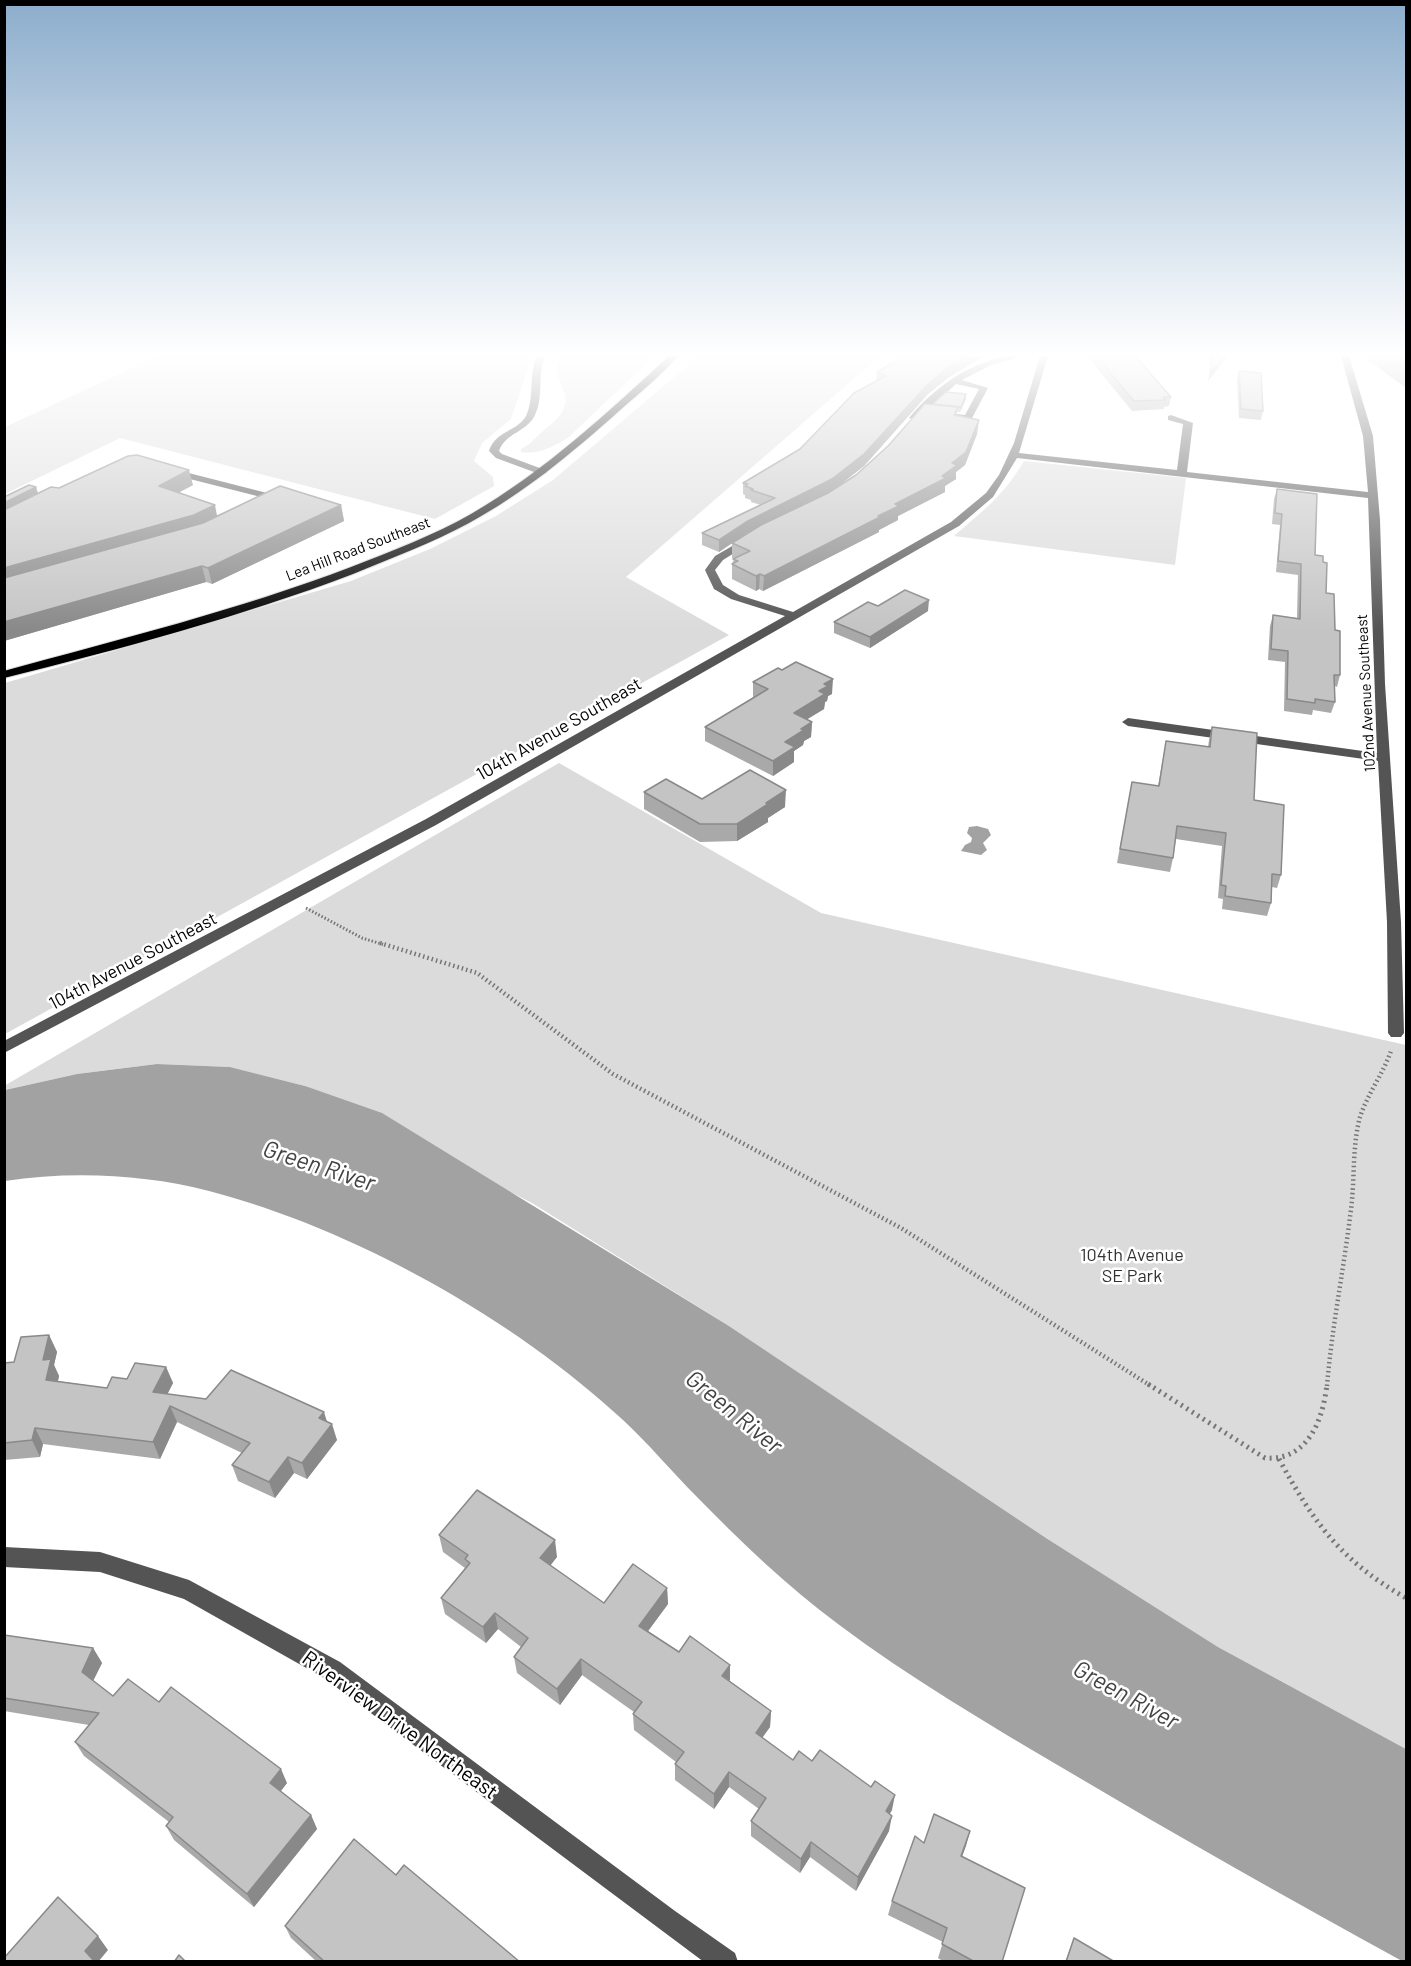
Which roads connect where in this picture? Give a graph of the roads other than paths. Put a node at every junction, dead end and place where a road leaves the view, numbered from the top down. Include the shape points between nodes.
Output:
1 (495, 448) edge
2 (572, 448) edge
3 (1014, 448) edge
4 (1185, 448) edge
5 (1369, 448) edge
6 (1012, 455) junction
7 (157, 468) edge
8 (542, 472) junction
9 (1182, 473) junction
10 (1372, 495) junction
11 (269, 503) edge
12 (758, 535) edge
13 (796, 616) junction
14 (4, 675) edge
15 (1128, 722) dead end
16 (1384, 758) junction
17 (1396, 1033) road end
18 (4, 1048) edge
19 (4, 1557) edge
20 (726, 1962) edge

1 - 8 street via 499,456
2 - 8 main road, Lea Hill Road Southeast
3 - 6 street, 104th Avenue Southeast
4 - 9 street
5 - 10 street, 102nd Avenue Southeast
6 - 9 street
6 - 13 street, 104th Avenue Southeast via 993,491 955,524
7 - 11 street via 268,496
8 - 14 main road, Lea Hill Road Southeast via 445,531 344,574 218,615
9 - 10 street
10 - 16 street, 102nd Avenue Southeast
12 - 13 street via 719,558 710,570 718,587 735,597
13 - 18 street, 104th Avenue Southeast via 431,822
15 - 16 street
16 - 17 street, 102nd Avenue Southeast
19 - 20 street, Riverview Drive Northeast via 100,1563 189,1590 332,1670

